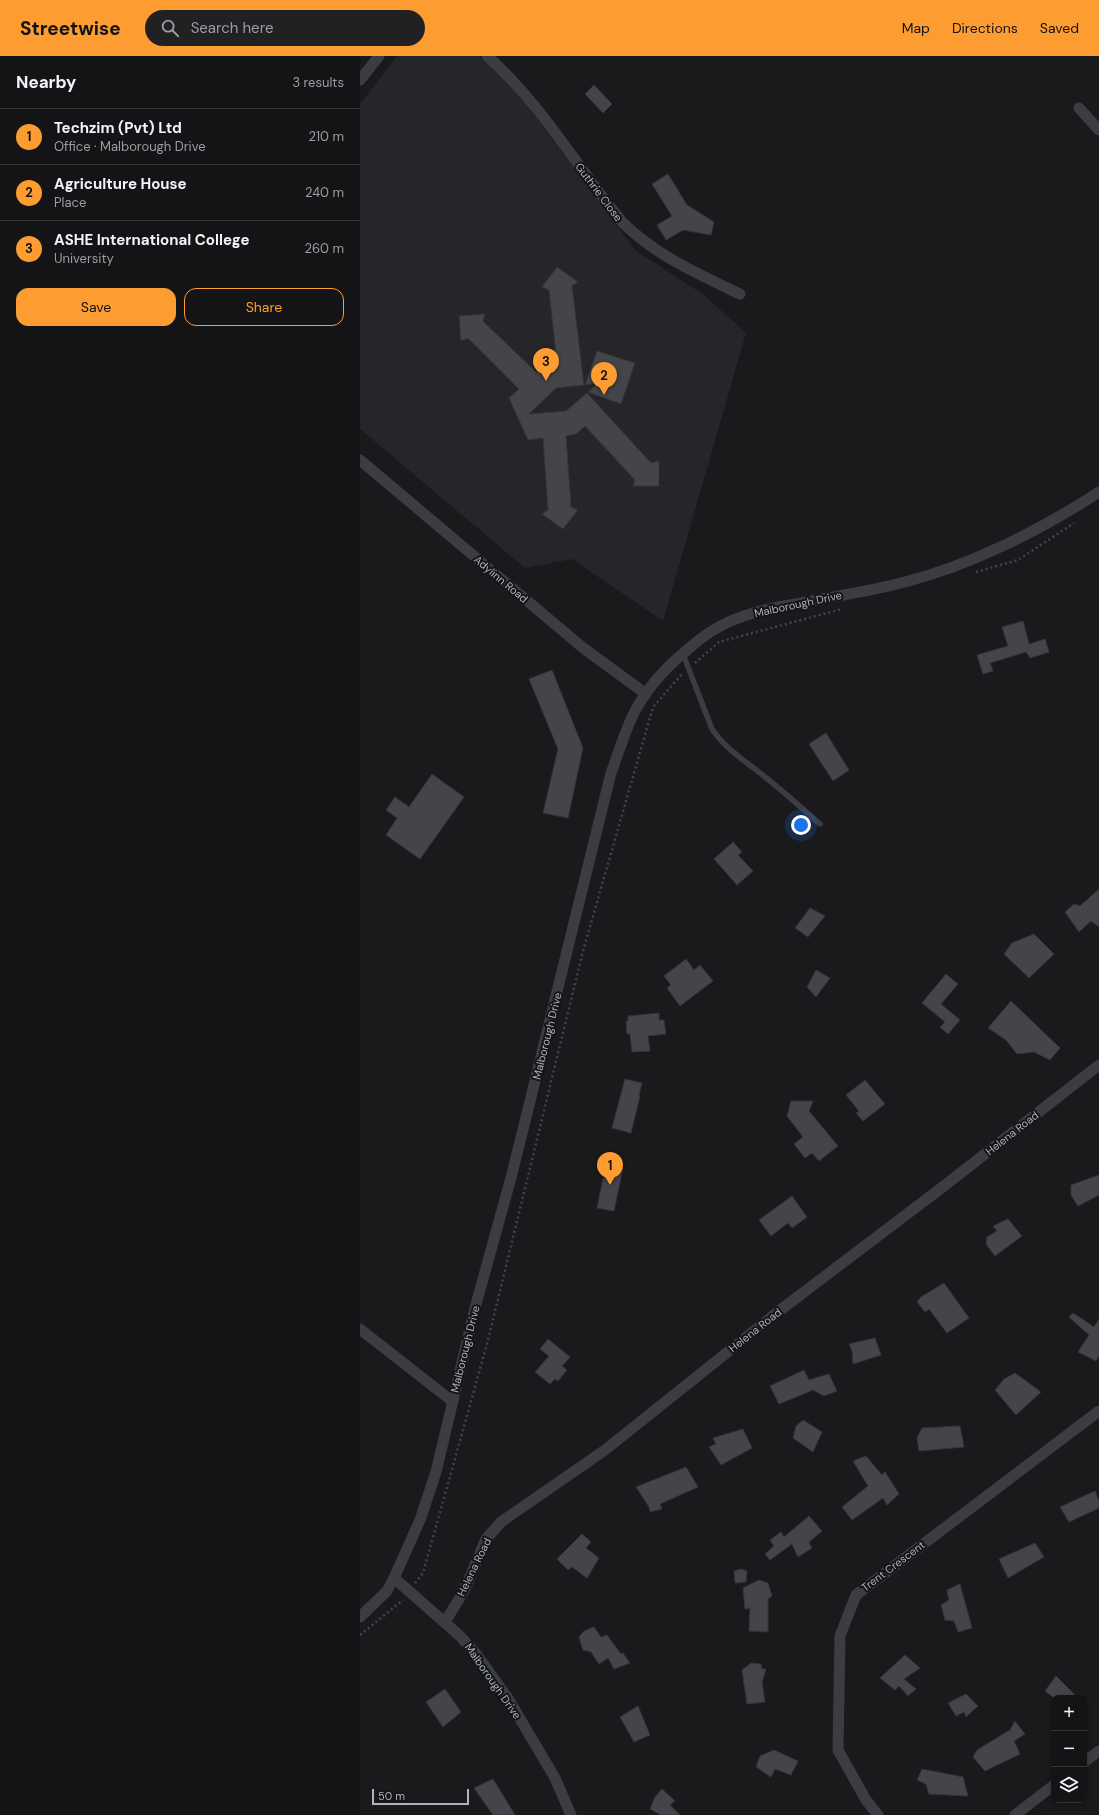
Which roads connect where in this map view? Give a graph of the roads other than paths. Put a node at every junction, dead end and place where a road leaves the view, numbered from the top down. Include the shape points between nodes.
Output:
1 (379, 56) edge
2 (486, 56) edge
3 (360, 80) edge
4 (1080, 108) dead end
5 (1099, 130) edge
6 (740, 294) dead end
7 (360, 460) edge
8 (1099, 492) edge
9 (683, 653) junction
10 (646, 694) junction
11 (820, 824) dead end
12 (1099, 1065) edge
13 (360, 1329) edge
14 (452, 1401) junction
15 (1099, 1411) edge
16 (394, 1578) junction
17 (360, 1617) edge
18 (445, 1622) junction
19 (1099, 1750) edge
20 (1087, 1760) edge
21 (1051, 1787) edge
22 (571, 1815) edge
23 (878, 1815) edge
24 (1015, 1815) edge

1 - 3 street
2 - 6 street, Guthrie Close via 503,70 533,104 623,223 640,239 688,269
4 - 5 street
7 - 10 street, Adylinn Road via 582,647
8 - 9 street, Malborough Drive via 1040,528 940,572 905,582 746,615 713,630
9 - 10 street, Malborough Drive via 659,676
9 - 11 lane via 712,729 719,739
10 - 14 street, Malborough Drive via 635,712 611,773 547,1035
12 - 18 street, Helena Road via 779,1311 604,1450 500,1522 486,1539 464,1591
13 - 14 street
14 - 16 street, Malborough Drive via 436,1472 420,1520
15 - 23 street, Trent Crescent via 856,1595 840,1636 838,1750 866,1800
16 - 17 street via 384,1594
16 - 18 street, Malborough Drive
18 - 22 street, Malborough Drive via 477,1655 508,1700 554,1778
19 - 20 street
21 - 24 street

